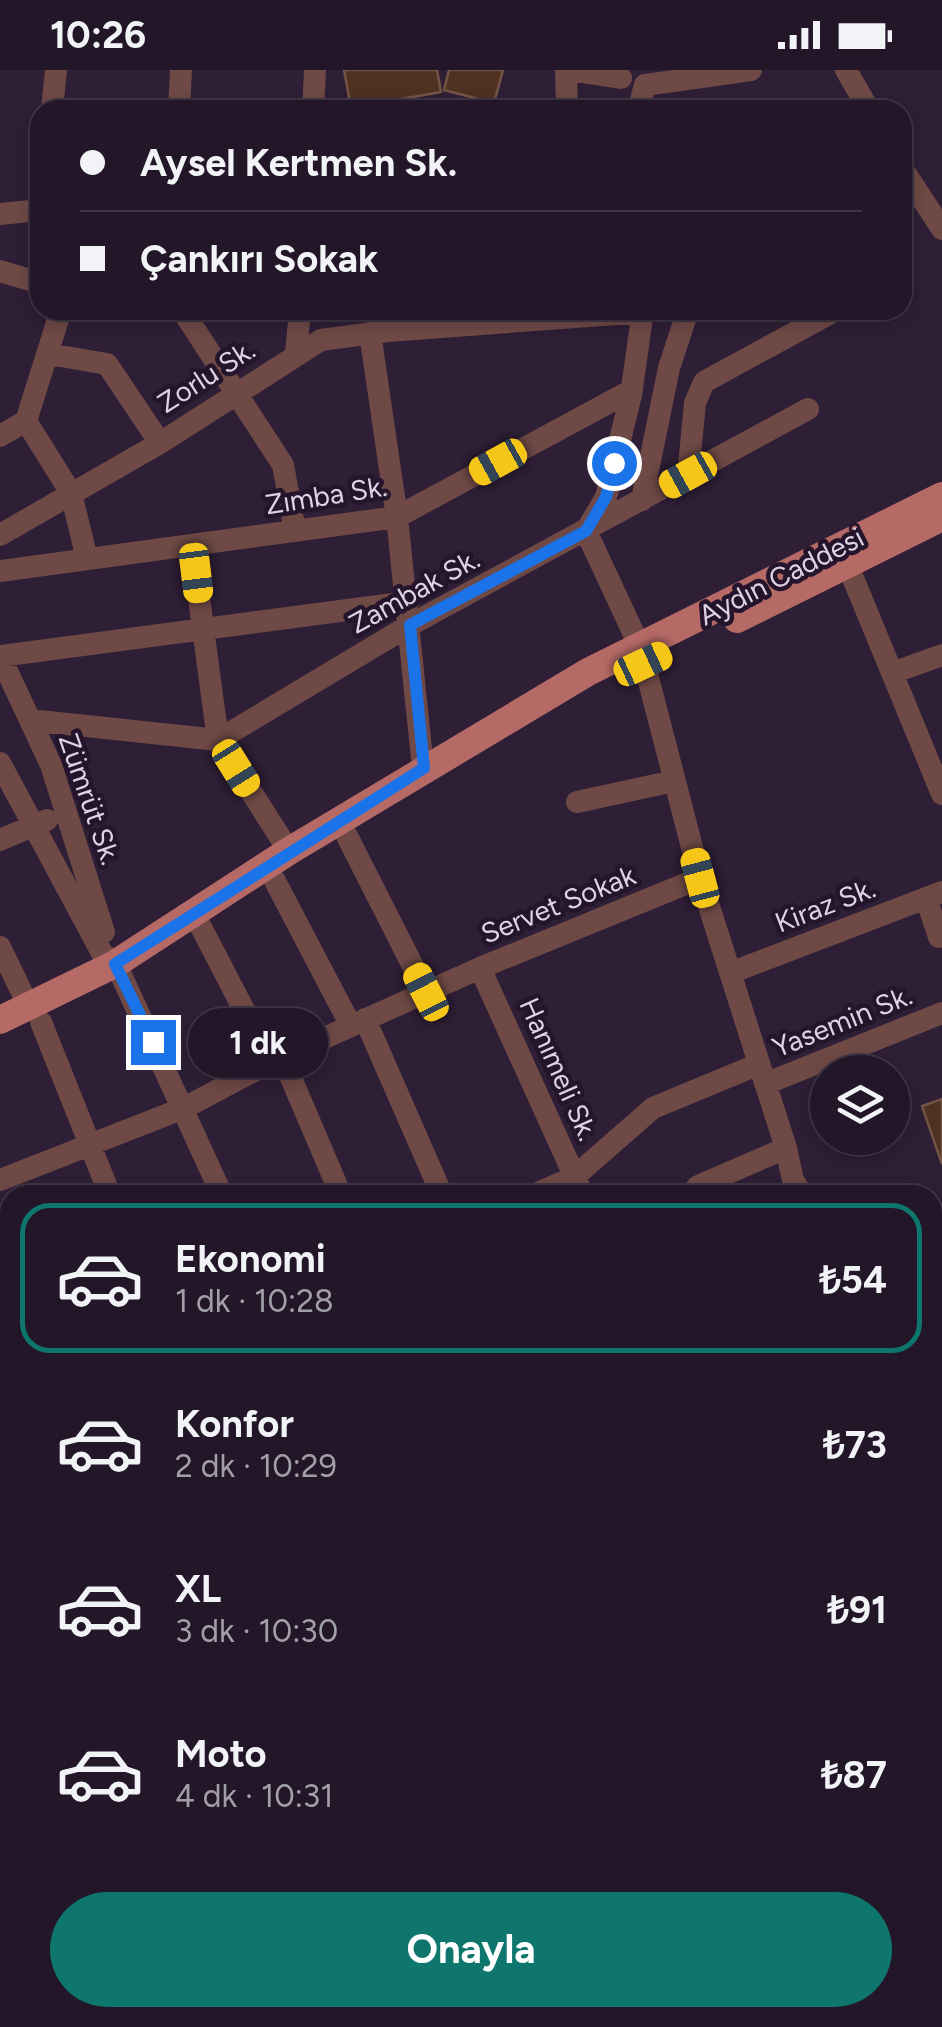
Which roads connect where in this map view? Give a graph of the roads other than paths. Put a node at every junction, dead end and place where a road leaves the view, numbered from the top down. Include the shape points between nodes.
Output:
1 (56, 70) edge
2 (181, 70) edge
3 (315, 70) edge
4 (568, 70) edge
5 (751, 70) edge
6 (846, 70) edge
7 (621, 78) dead end
8 (53, 100) edge
9 (180, 100) edge
10 (314, 100) edge
11 (567, 100) edge
12 (641, 100) edge
13 (863, 100) edge
14 (912, 183) edge
15 (30, 211) edge
16 (0, 214) edge
17 (942, 229) edge
18 (0, 271) edge
19 (30, 280) edge
20 (58, 320) edge
21 (188, 320) edge
22 (299, 320) edge
23 (536, 320) edge
24 (642, 320) edge
25 (685, 320) edge
26 (818, 320) edge
27 (370, 334) junction
28 (296, 353) junction
29 (48, 354) junction
30 (632, 390) junction
31 (236, 394) junction
32 (808, 409) dead end
33 (26, 421) junction
34 (0, 436) edge
35 (160, 443) junction
36 (688, 475) junction
37 (70, 493) junction
38 (942, 496) edge
39 (642, 500) junction
40 (397, 517) junction
41 (942, 517) edge
42 (586, 531) junction
43 (295, 532) junction
44 (0, 535) edge
45 (192, 546) junction
46 (86, 559) junction
47 (848, 566) junction
48 (0, 571) edge
49 (409, 614) junction
50 (203, 628) junction
51 (641, 655) junction
52 (942, 655) edge
53 (0, 656) edge
54 (892, 673) junction
55 (30, 720) junction
56 (218, 740) junction
57 (0, 764) edge
58 (424, 768) junction
59 (674, 781) junction
60 (942, 794) edge
61 (577, 802) dead end
62 (64, 812) junction
63 (35, 826) junction
64 (347, 836) junction
65 (0, 840) edge
66 (289, 851) junction
67 (700, 878) junction
68 (274, 881) junction
69 (934, 895) edge
70 (201, 927) junction
71 (939, 937) dead end
72 (0, 948) edge
73 (480, 968) junction
74 (119, 970) junction
75 (730, 974) junction
76 (426, 992) junction
77 (942, 1013) edge
78 (35, 1015) junction
79 (0, 1020) edge
80 (358, 1023) junction
81 (0, 1040) edge
82 (276, 1060) junction
83 (762, 1074) junction
84 (184, 1108) junction
85 (90, 1146) junction
86 (786, 1148) junction
87 (0, 1180) edge
88 (106, 1185) edge
89 (218, 1185) edge
90 (335, 1185) edge
91 (437, 1185) edge
92 (579, 1185) edge
93 (580, 1185) edge
94 (700, 1185) edge
95 (796, 1185) edge

1 - 8 street
2 - 9 street
3 - 10 street
4 - 7 street
4 - 11 street
5 - 12 street via 645,85
6 - 13 street
14 - 17 street
15 - 16 street
18 - 19 street
20 - 29 street
21 - 31 street
22 - 28 street
23 - 27 street, Zorlu Sk.
24 - 30 street
25 - 39 street
26 - 36 street via 704,382 696,395
27 - 28 street, Zorlu Sk. via 321,340
27 - 40 street
28 - 31 street, Zorlu Sk.
29 - 33 street
29 - 35 street via 107,364
30 - 40 street, Zımba Sk.
30 - 42 street via 606,497
31 - 35 street, Zorlu Sk.
31 - 43 street via 282,465
32 - 36 street, Zambak Sk.
33 - 34 street
33 - 37 street
35 - 37 street, Zorlu Sk.
36 - 39 street, Zambak Sk.
37 - 44 street, Zorlu Sk.
37 - 46 street
38 - 51 main road, Aydın Caddesi
39 - 42 street, Zambak Sk.
40 - 43 street, Zımba Sk.
40 - 49 street
41 - 47 main road, Aydın Caddesi
42 - 49 street, Zambak Sk.
42 - 51 street
43 - 45 street, Zımba Sk.
45 - 46 street, Zımba Sk.
45 - 50 street
46 - 48 street, Zımba Sk.
47 - 51 main road, Aydın Caddesi
47 - 54 street
49 - 50 street
49 - 56 street, Zambak Sk.
49 - 58 street
50 - 53 street
50 - 56 street
51 - 58 main road, Aydın Caddesi via 588,672
51 - 59 street
51 - 64 main road, Aydın Caddesi
52 - 54 street
53 - 55 street, Zümrüt Sk.
54 - 60 street
55 - 56 street
55 - 62 street, Zümrüt Sk.
56 - 66 street
57 - 63 street
58 - 66 main road, Aydın Caddesi
59 - 61 street
59 - 67 street
62 - 63 street
62 - 74 street, Zümrüt Sk.
63 - 65 street
63 - 74 street via 102,953
64 - 68 main road, Aydın Caddesi
64 - 76 street
66 - 74 main road, Aydın Caddesi
67 - 73 street, Servet Sokak
67 - 75 street
68 - 70 main road, Aydın Caddesi
68 - 80 street
69 - 71 street
69 - 75 street, Kiraz Sk.
70 - 74 main road, Aydın Caddesi
70 - 82 street
72 - 78 street
73 - 76 street, Servet Sokak
73 - 92 street, Hanımeli Sk.
74 - 78 main road, Aydın Caddesi
74 - 84 street
75 - 83 street
76 - 80 street, Servet Sokak
77 - 83 street, Yasemin Sk.
78 - 79 main road, Aydın Caddesi
78 - 81 main road, Aydın Caddesi
78 - 85 street
80 - 82 street, Servet Sokak
80 - 91 street
82 - 84 street, Servet Sokak
82 - 90 street
83 - 86 street
83 - 93 street, Yasemin Sk. via 652,1108
84 - 85 street, Servet Sokak
84 - 89 street
85 - 87 street, Servet Sokak
85 - 88 street
86 - 94 street
86 - 95 street

